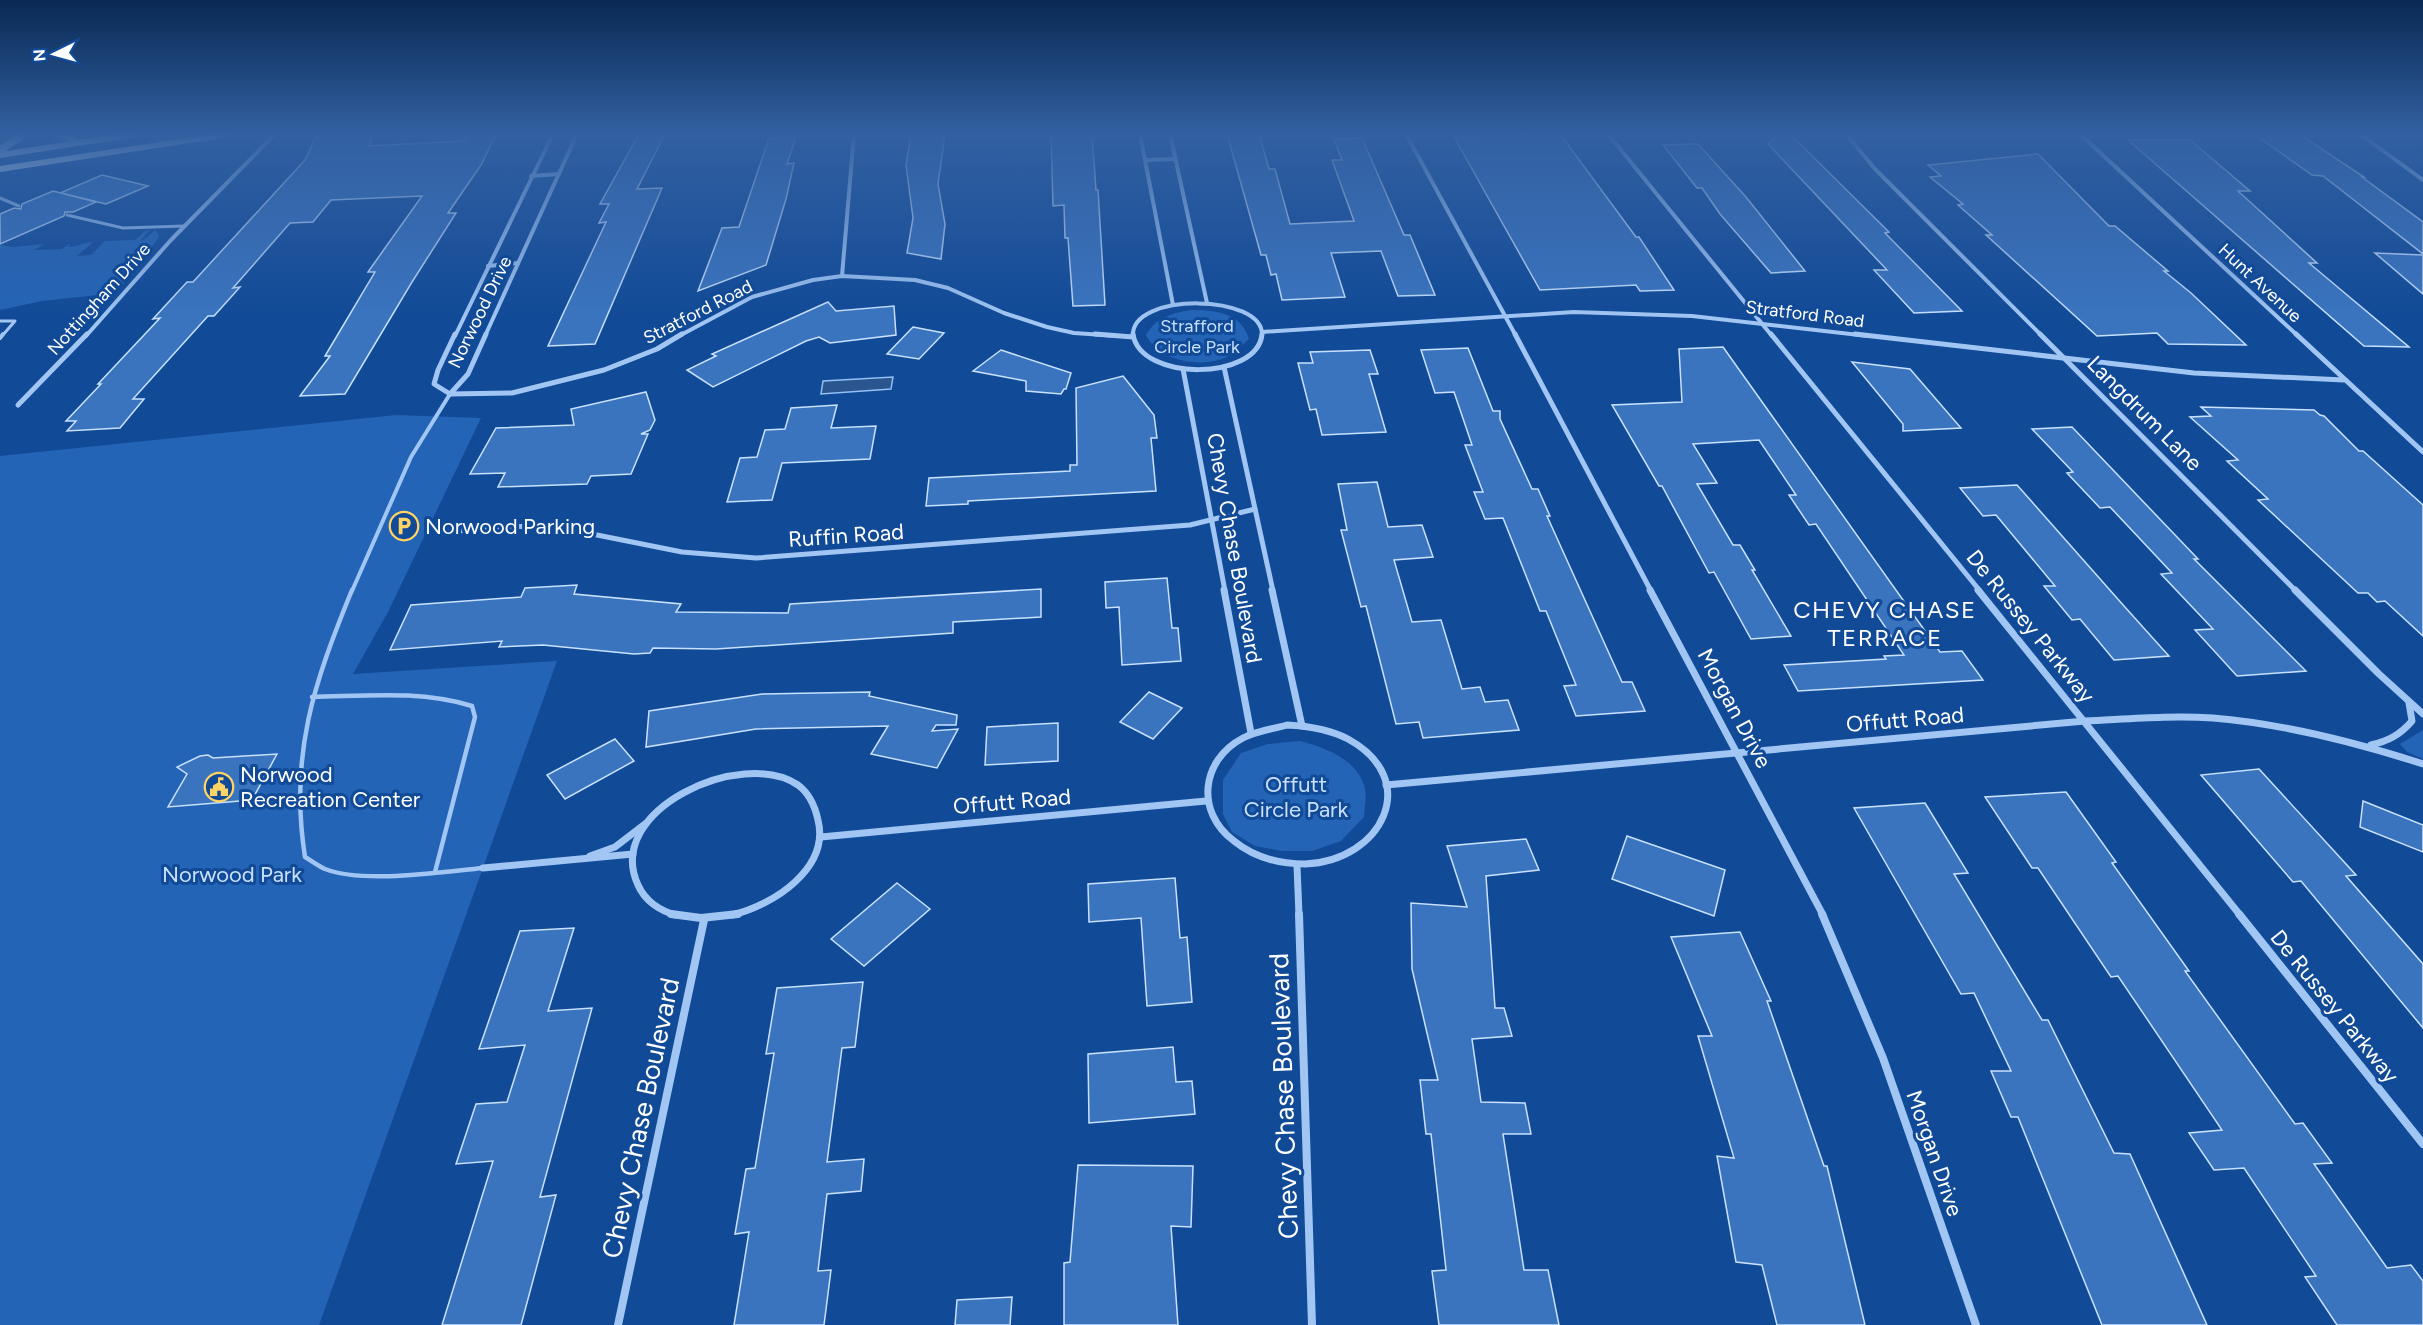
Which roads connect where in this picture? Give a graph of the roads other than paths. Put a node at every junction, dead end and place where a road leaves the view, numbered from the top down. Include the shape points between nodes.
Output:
1 (214, 196) edge
2 (522, 196) edge
3 (549, 196) edge
4 (849, 196) edge
5 (1153, 196) edge
6 (1184, 196) edge
7 (1440, 196) edge
8 (1658, 196) edge
9 (1902, 196) edge
10 (2146, 196) edge
11 (0, 198) edge
12 (19, 206) dead end
13 (67, 215) dead end
14 (184, 226) junction
15 (518, 263) junction
16 (488, 266) junction
17 (842, 276) junction
18 (1207, 303) junction
19 (1173, 305) junction
20 (1505, 315) junction
21 (0, 321) edge
22 (1760, 322) junction
23 (1262, 332) junction
24 (1133, 337) junction
25 (0, 338) edge
26 (2066, 360) junction
27 (1224, 367) junction
28 (1183, 369) junction
29 (2343, 380) junction
30 (450, 394) junction
31 (18, 405) dead end
32 (2423, 452) edge
33 (1255, 509) junction
34 (1212, 519) junction
35 (439, 533) dead end
36 (312, 697) junction
37 (2409, 702) junction
38 (2423, 714) edge
39 (2085, 721) junction
40 (1302, 726) junction
41 (1251, 733) junction
42 (2369, 746) junction
43 (1738, 752) junction
44 (2423, 764) edge
45 (1386, 785) junction
46 (1206, 801) junction
47 (648, 822) junction
48 (821, 837) junction
49 (633, 854) junction
50 (580, 859) junction
51 (1297, 866) junction
52 (483, 868) joint
53 (435, 872) junction
54 (704, 920) junction
55 (2423, 1144) edge
56 (618, 1325) edge
57 (1312, 1325) edge
58 (1976, 1325) edge

1 - 14 street, Nottingham Drive
2 - 16 street, Norwood Drive
3 - 15 street, Norwood Drive
4 - 17 street
5 - 19 street
6 - 18 street
7 - 20 street, Morgan Drive
8 - 22 street, De Russey Parkway
9 - 26 street, Langdrum Lane
10 - 29 street, Hunt Avenue
11 - 12 lane
13 - 14 lane via 123,228
14 - 31 street, Nottingham Drive via 65,359
15 - 16 street
15 - 30 street, Norwood Drive via 468,374
16 - 30 street, Norwood Drive via 438,370 434,384
17 - 24 street, Stratford Road via 915,280 948,288 1047,327
17 - 30 street, Stratford Road via 752,297 657,349 604,370 512,393
18 - 19 street
18 - 23 street via 1238,309 1258,323
19 - 24 street via 1137,322
20 - 22 street, Stratford Road via 1635,313
20 - 23 street, Stratford Road
20 - 43 street, Morgan Drive
21 - 25 lane via 15,321
22 - 26 street, Stratford Road
22 - 39 street, De Russey Parkway
23 - 27 street via 1261,343 1252,354
24 - 28 street via 1137,350 1147,358
26 - 29 street, Stratford Road via 2232,376
26 - 37 street, Langdrum Lane
27 - 28 street
27 - 33 street, Chevy Chase Boulevard
28 - 34 street, Chevy Chase Boulevard
29 - 32 street, Hunt Avenue
30 - 36 lane via 418,444 395,492
33 - 34 street, Ruffin Road
33 - 40 street, Chevy Chase Boulevard
34 - 35 street, Ruffin Road via 1190,525 756,558 682,552 562,528 507,526
34 - 41 street, Chevy Chase Boulevard
36 - 53 lane via 301,766 298,830 304,857 328,869 352,873
36 - 53 lane via 432,697 456,699 472,706 475,717
37 - 38 street, Langdrum Lane
37 - 42 street via 2412,721 2402,734
39 - 42 street, Offutt Road via 2213,718
39 - 43 street, Offutt Road
39 - 55 street, De Russey Parkway
40 - 41 street
40 - 45 street via 1331,731 1350,740 1379,768
41 - 46 street via 1227,747 1214,763 1206,781
42 - 44 street, Offutt Road
43 - 45 street, Offutt Road
43 - 58 street, Morgan Drive via 1826,921 1856,988
45 - 51 street via 1388,802 1383,822 1370,840 1350,854
46 - 48 street, Offutt Road
46 - 51 street via 1217,828 1232,843 1274,863
47 - 48 street via 676,796 695,785 752,773 783,778 800,786 814,800
47 - 49 street
47 - 50 street via 615,847
48 - 54 street via 814,858 795,883 778,896 750,911
49 - 50 street
49 - 54 street via 635,883 650,903 670,915
50 - 52 street
51 - 57 street, Chevy Chase Boulevard
52 - 53 lane
54 - 56 street, Chevy Chase Boulevard

